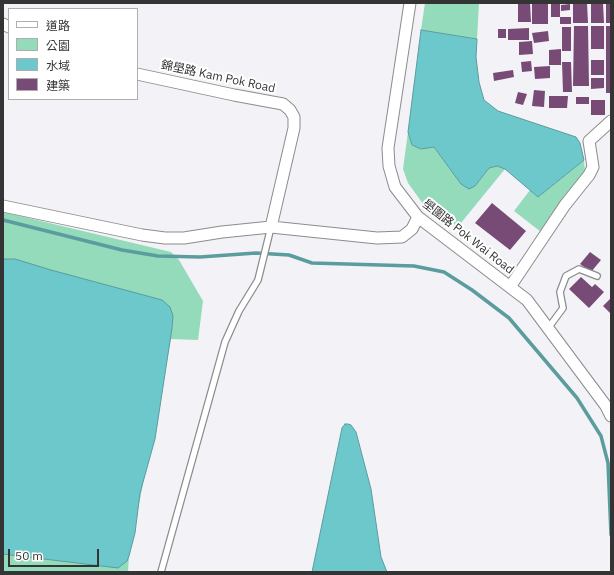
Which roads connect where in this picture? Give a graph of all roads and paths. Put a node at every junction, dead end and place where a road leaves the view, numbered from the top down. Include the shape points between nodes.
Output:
1 (410, 3) edge
2 (138, 74) edge
3 (611, 121) edge
4 (3, 206) edge
5 (418, 217) junction
6 (271, 227) junction
7 (597, 276) dead end
8 (510, 287) junction
9 (549, 327) junction
10 (611, 416) edge
11 (161, 572) edge

1 - 5 street, 壆圍路 Pok Wai Road via 388,148 389,166 395,188
2 - 6 street, 錦壆路 Kam Pok Road via 283,104 290,110 294,117 294,128
3 - 8 street via 589,141 593,167 589,175 565,205
4 - 6 street via 165,238
5 - 6 street via 412,228 402,237 377,238
5 - 8 street, 壆圍路 Pok Wai Road
6 - 11 lane via 258,280 239,311 225,342
7 - 9 lane via 579,269 566,276 560,292 563,308
8 - 9 street, 壆圍路 Pok Wai Road via 528,300
9 - 10 street, 壆圍路 Pok Wai Road

